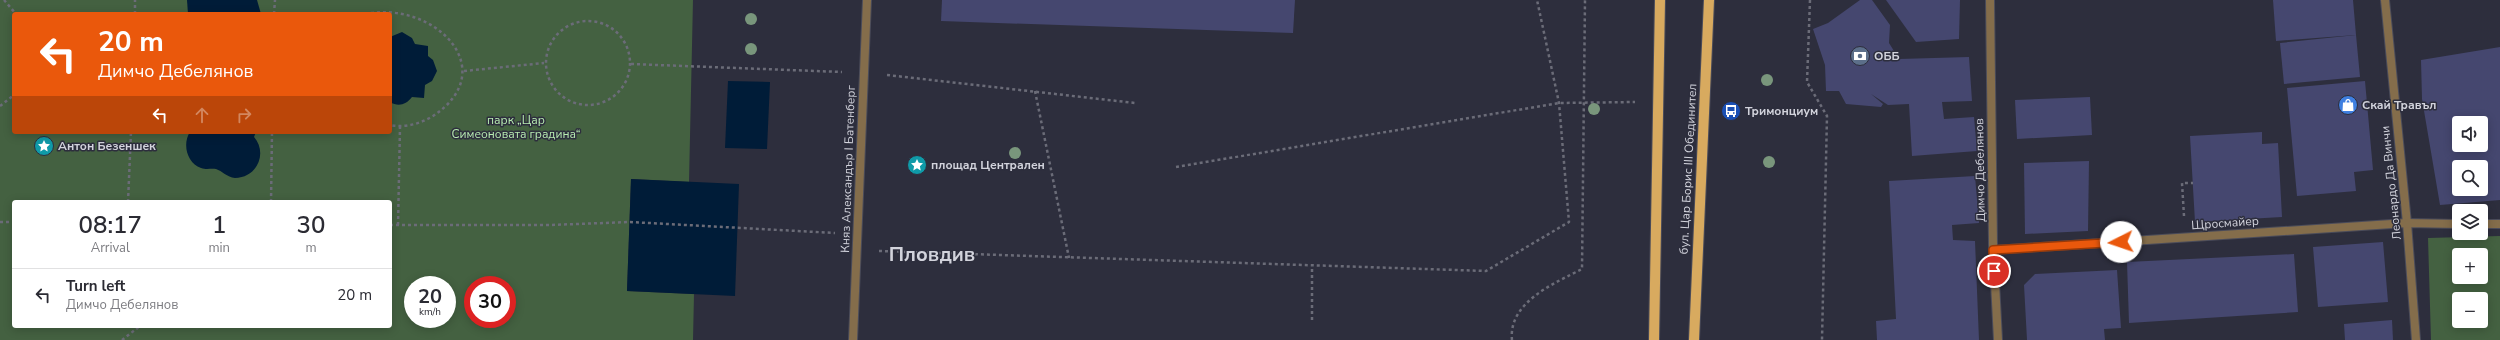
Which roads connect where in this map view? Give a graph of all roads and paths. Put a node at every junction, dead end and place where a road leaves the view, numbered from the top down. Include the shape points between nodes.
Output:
1 (4, 0) edge
2 (136, 0) edge
3 (275, 0) edge
4 (867, 0) edge
5 (1537, 0) edge
6 (1585, 0) edge
7 (1660, 0) edge
8 (1709, 0) edge
9 (1810, 0) edge
10 (1990, 0) edge
11 (2385, 0) edge
12 (371, 10) dead end
13 (14, 12) edge
14 (135, 12) edge
15 (274, 12) edge
16 (368, 12) edge
17 (459, 48) dead end
18 (544, 63) junction
19 (631, 64) junction
20 (464, 71) junction
21 (864, 72) junction
22 (1035, 91) junction
23 (12, 96) edge
24 (1658, 101) junction
25 (1135, 102) dead end
26 (1559, 103) junction
27 (1584, 103) junction
28 (0, 106) edge
29 (392, 125) edge
30 (400, 127) junction
31 (131, 134) edge
32 (272, 134) edge
33 (1176, 167) dead end
34 (2193, 183) dead end
35 (128, 200) edge
36 (271, 200) edge
37 (2184, 218) dead end
38 (0, 222) edge
39 (12, 222) edge
40 (2408, 223) junction
41 (2452, 224) edge
42 (2488, 224) edge
43 (2500, 224) edge
44 (392, 225) edge
45 (398, 225) junction
46 (858, 234) junction
47 (857, 250) junction
48 (1993, 250) junction
49 (1069, 258) junction
50 (1312, 266) junction
51 (1312, 320) dead end
52 (137, 328) edge
53 (122, 340) edge
54 (853, 340) edge
55 (1512, 340) edge
56 (1654, 340) edge
57 (1694, 340) edge
58 (1822, 340) edge
59 (1998, 340) edge
60 (2416, 340) edge

1 - 13 path
2 - 14 path
3 - 15 path
4 - 21 street, Княз Александър I Батенберг
5 - 26 path
6 - 27 path
7 - 24 main road
8 - 57 main road, бул. Цар Борис III Обединител
9 - 58 path via 1808,82 1827,116
10 - 48 street, Димчо Дебелянов
11 - 40 street, Леонардо Да Винчи
12 - 16 path
17 - 20 path
18 - 19 path via 548,80 557,94 571,103 588,106 604,103 618,94 627,80
18 - 19 path via 548,47 557,33 571,23 588,20 604,24 618,33 627,47
18 - 20 path
19 - 21 path
20 - 30 path via 458,89 444,109 423,122
21 - 22 path
21 - 46 street, Княз Александър I Батенберг
22 - 25 path
22 - 49 path
23 - 28 path
24 - 27 path
24 - 56 main road
26 - 27 path
26 - 33 path
26 - 50 path via 1569,222 1486,271
27 - 55 path via 1582,269 1546,288 1519,310
29 - 30 path
30 - 45 path
31 - 35 path
32 - 36 path
34 - 37 path via 2182,183
38 - 39 path
40 - 41 street, Щросмайер
40 - 48 street, Щросмайер
40 - 60 street, Леонардо Да Винчи
42 - 43 street
44 - 45 path
45 - 46 path via 630,222
46 - 47 street, Княз Александър I Батенберг
47 - 49 path
47 - 54 street, Княз Александър I Батенберг
48 - 59 street, Димчо Дебелянов
49 - 50 path
50 - 51 path
52 - 53 path

